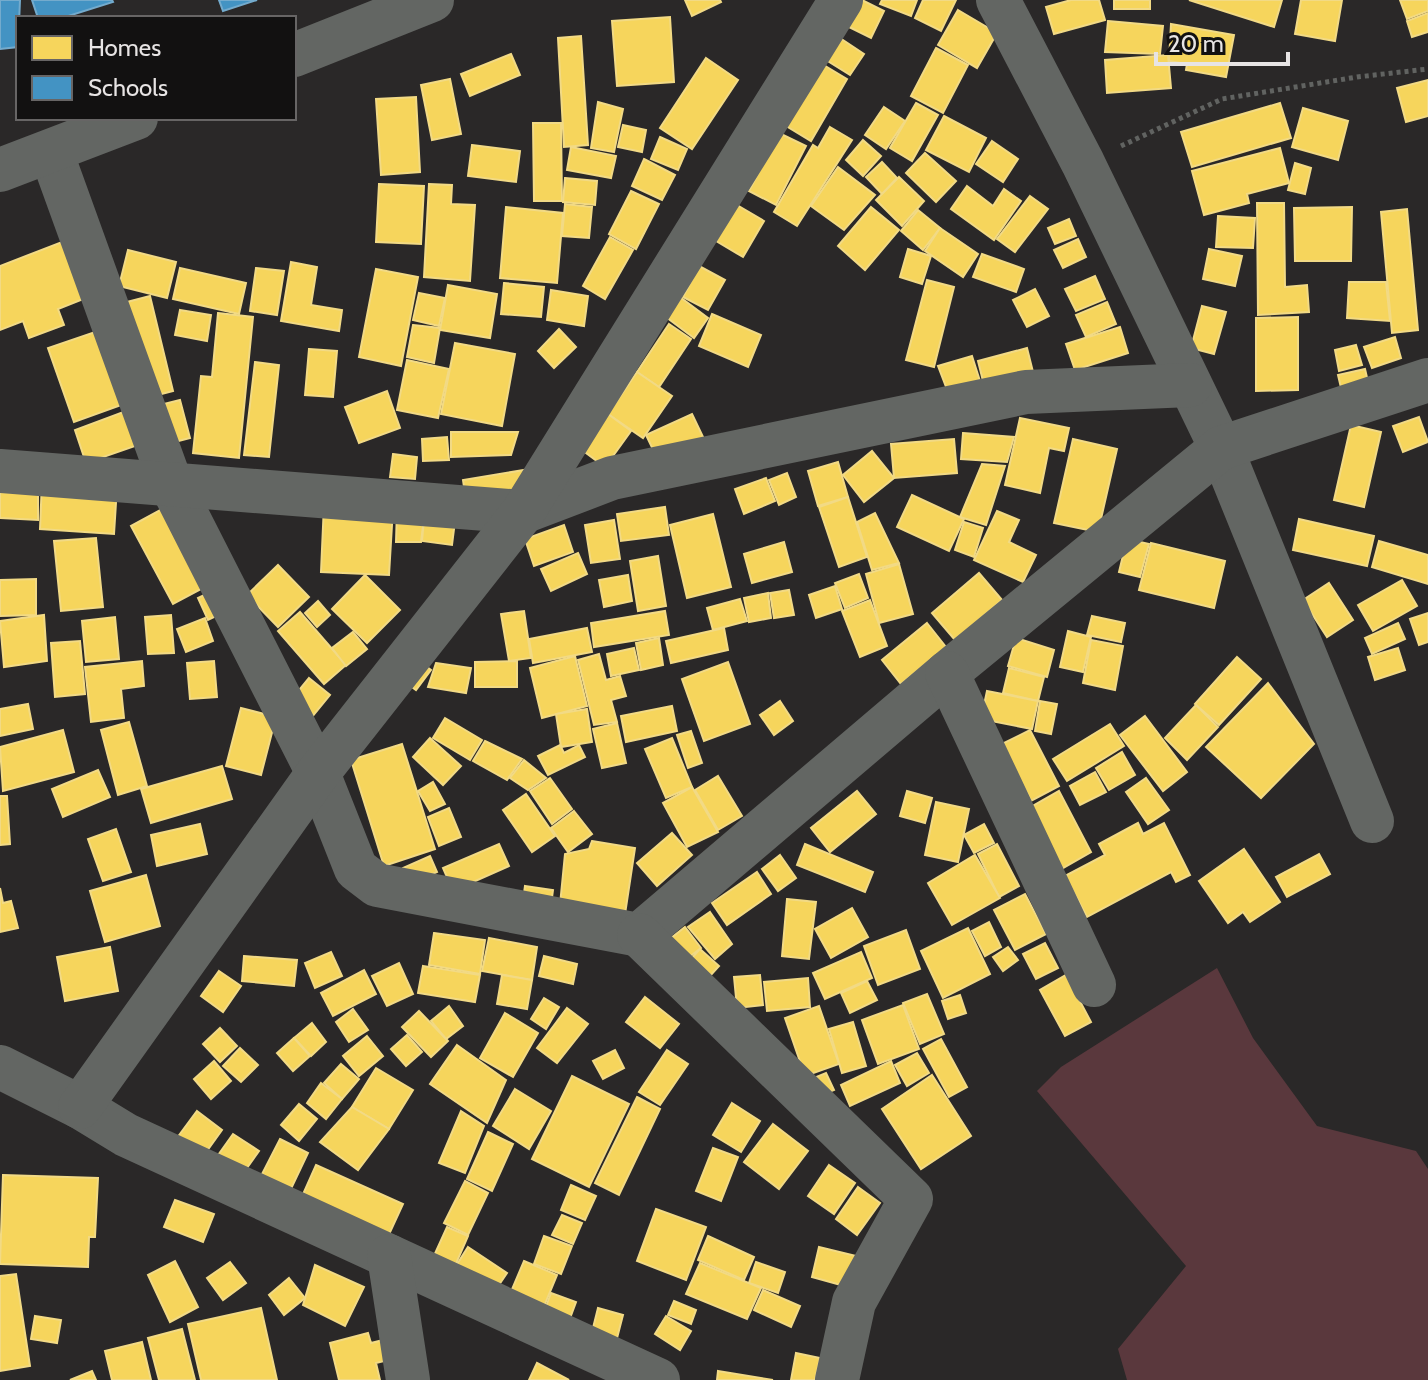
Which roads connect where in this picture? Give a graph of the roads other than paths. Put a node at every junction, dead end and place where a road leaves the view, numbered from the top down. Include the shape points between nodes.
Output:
1 (432, 0) edge
2 (841, 0) edge
3 (998, 0) edge
4 (296, 54) edge
5 (131, 120) edge
6 (51, 152) junction
7 (0, 170) edge
8 (1428, 380) edge
9 (1190, 385) junction
10 (1221, 448) junction
11 (0, 471) edge
12 (171, 484) junction
13 (523, 512) junction
14 (947, 673) junction
15 (318, 773) junction
16 (1372, 821) dead end
17 (639, 935) junction
18 (1094, 985) dead end
19 (0, 1067) edge
20 (80, 1107) junction
21 (389, 1256) junction
22 (408, 1380) edge
23 (658, 1380) edge
24 (837, 1380) edge

1 - 4 street
2 - 13 street
3 - 9 street
5 - 6 street
6 - 7 street
6 - 12 street
8 - 10 street
9 - 10 street
9 - 13 street via 1026,392 612,478
10 - 14 street
10 - 16 street
11 - 12 street
12 - 13 street
12 - 15 street
13 - 15 street
14 - 17 street
14 - 18 street
15 - 17 street via 356,869 377,885
15 - 20 street
17 - 24 street via 911,1199 854,1302
19 - 20 street
20 - 21 street via 126,1135
21 - 22 street
21 - 23 street

